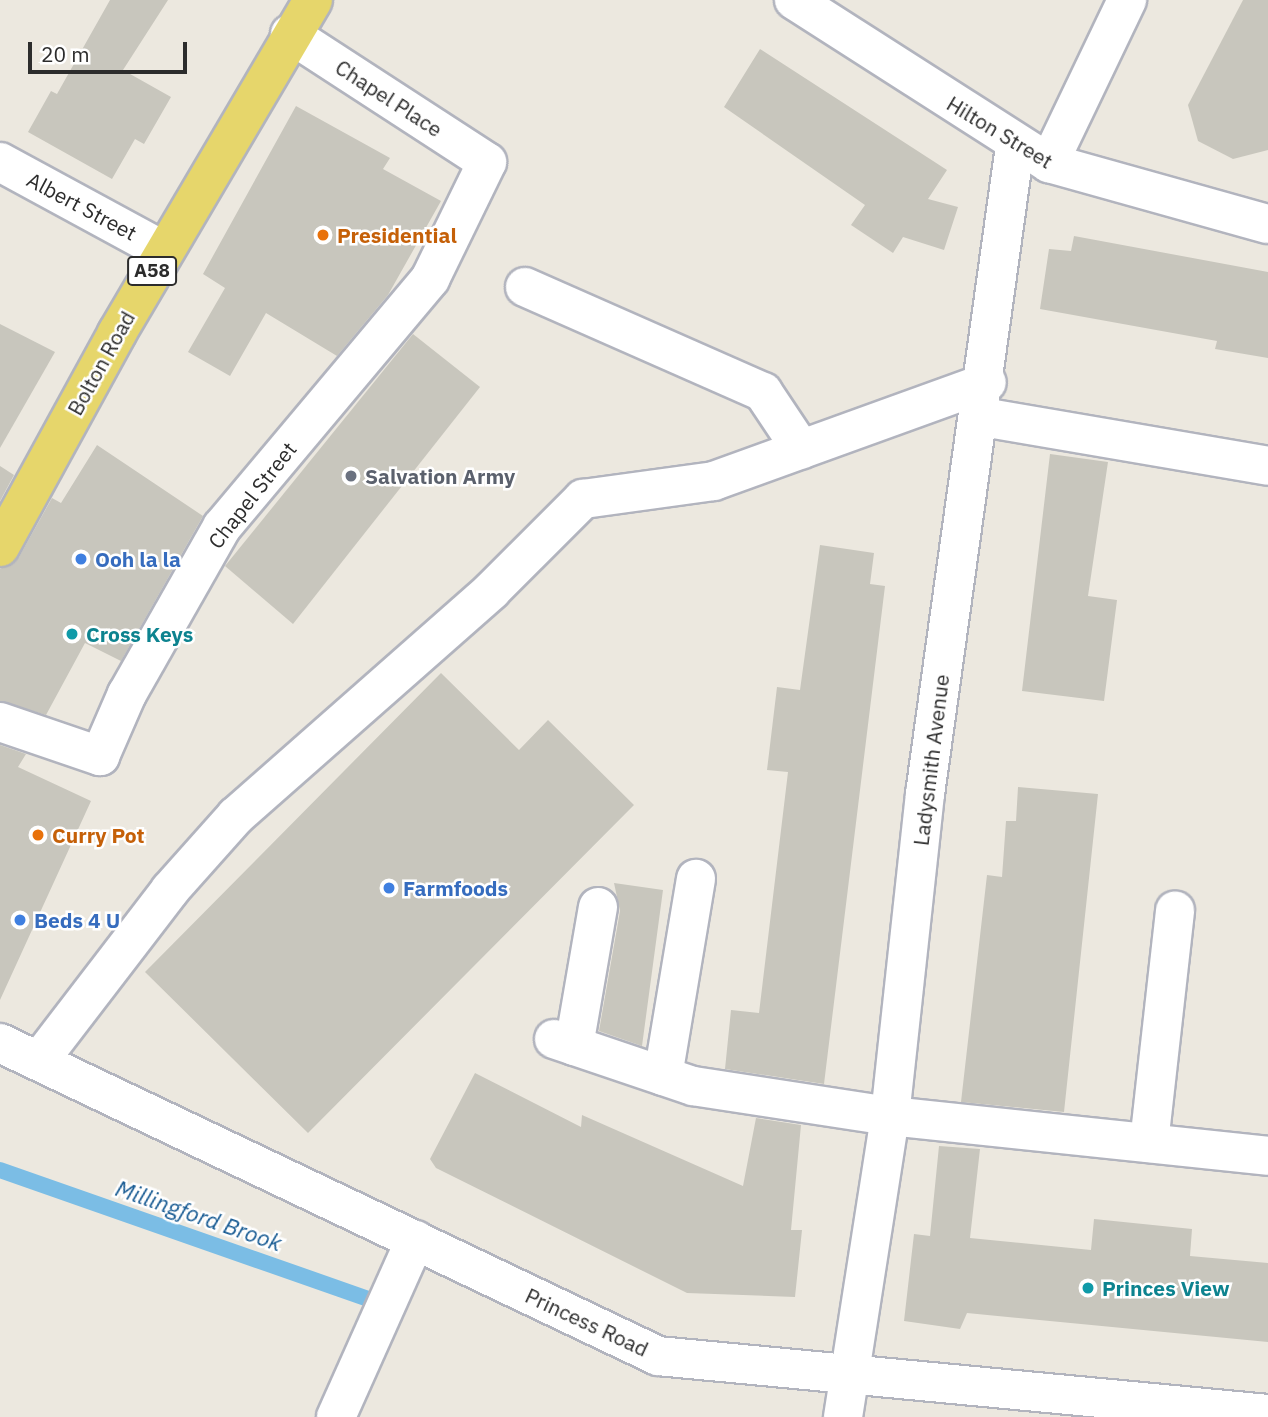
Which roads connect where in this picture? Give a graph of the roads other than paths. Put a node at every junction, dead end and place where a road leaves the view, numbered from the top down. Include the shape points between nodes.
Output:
1 (313, 0) edge
2 (794, 0) edge
3 (1127, 0) edge
4 (290, 34) junction
5 (1015, 146) junction
6 (0, 162) edge
7 (487, 162) joint
8 (1049, 163) junction
9 (1268, 224) edge
10 (164, 251) junction
11 (525, 287) dead end
12 (984, 399) junction
13 (801, 449) junction
14 (1268, 466) edge
15 (0, 548) edge
16 (0, 722) edge
17 (696, 879) dead end
18 (598, 907) dead end
19 (1175, 910) dead end
20 (0, 1043) edge
21 (39, 1061) junction
22 (663, 1076) junction
23 (890, 1116) junction
24 (1149, 1143) junction
25 (1268, 1156) edge
26 (413, 1245) junction
27 (848, 1375) junction
28 (1268, 1414) edge
29 (336, 1417) edge
30 (843, 1417) edge

1 - 4 main road, Bolton Road / A58
2 - 5 street, Hilton Street
3 - 8 street
4 - 7 street, Chapel Place
4 - 10 main road, Bolton Road / A58
5 - 8 street, Hilton Street
5 - 12 street, Ladysmith Avenue
6 - 10 street, Albert Street
7 - 16 street, Chapel Street via 430,279 222,527 127,694 100,757
8 - 9 street, Hilton Street
10 - 15 main road, Bolton Road / A58
11 - 13 street via 762,392
12 - 13 street
12 - 14 street
12 - 23 street, Ladysmith Avenue via 927,781
13 - 21 street via 714,481 583,499 492,590 236,816 170,890
17 - 22 street
18 - 22 street via 564,1042
19 - 24 street
20 - 21 street, Princess Road
21 - 26 street, Princess Road
22 - 23 street
23 - 24 street
23 - 27 street, Ladysmith Avenue
24 - 25 street
26 - 27 street, Princess Road via 658,1356
26 - 29 street
27 - 28 street, Princess Road
27 - 30 street, Ladysmith Avenue

